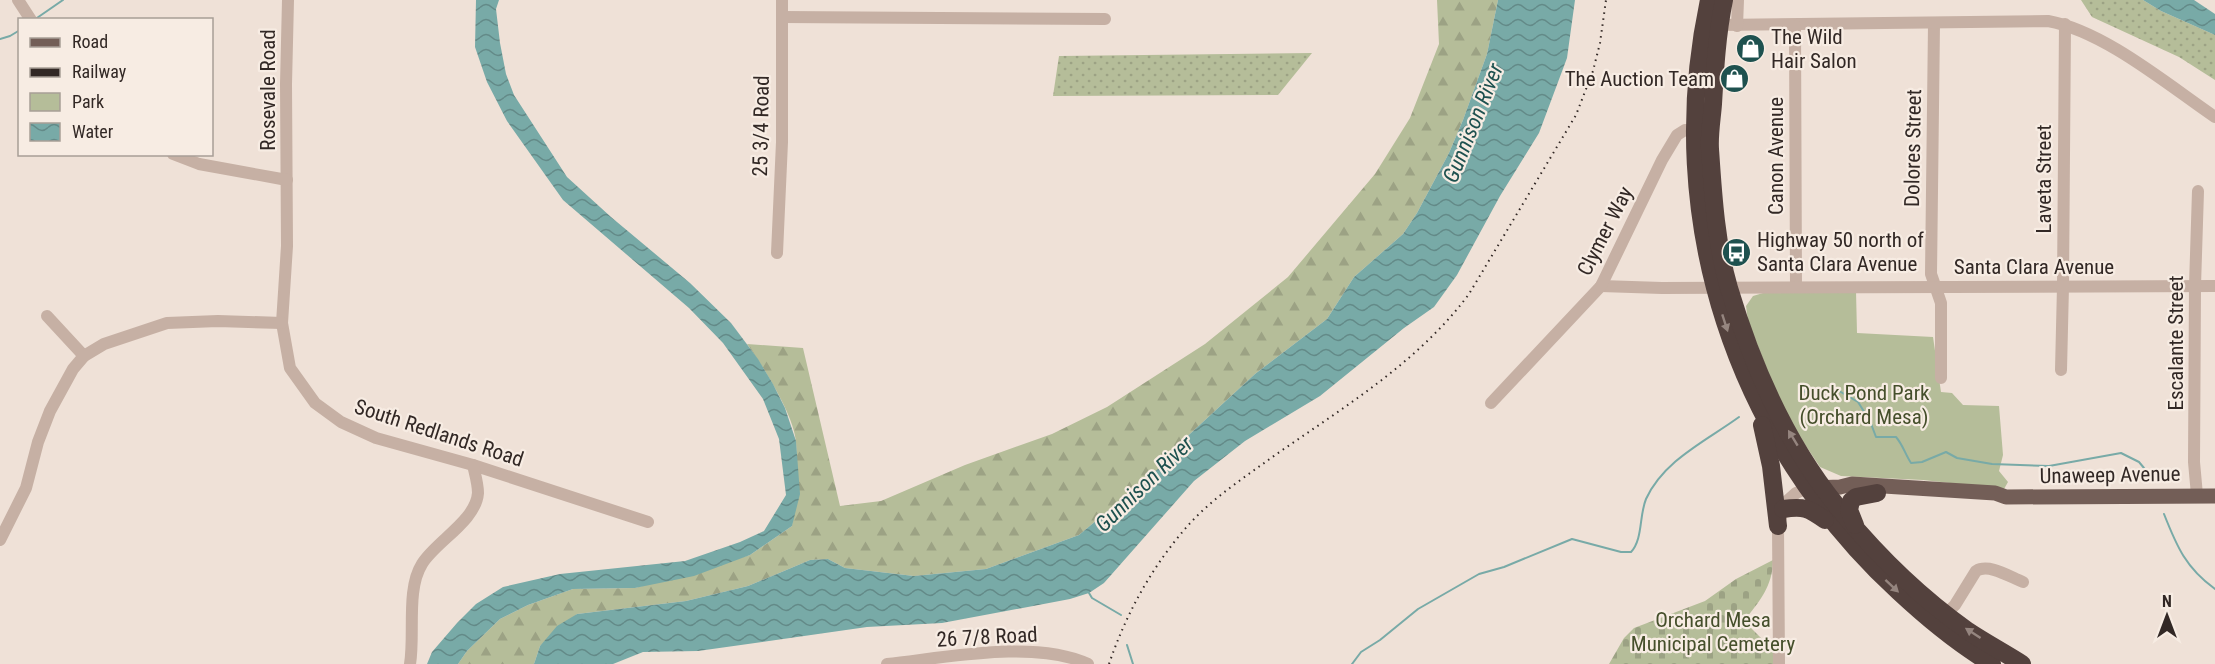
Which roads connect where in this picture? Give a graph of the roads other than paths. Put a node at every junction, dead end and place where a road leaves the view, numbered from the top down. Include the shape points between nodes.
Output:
1 (18, 0) edge
2 (288, 0) edge
3 (783, 0) edge
4 (1709, 0) edge
5 (1714, 0) edge
6 (1724, 0) edge
7 (1738, 0) edge
8 (782, 17) junction
9 (30, 18) edge
10 (1105, 19) dead end
11 (1934, 24) junction
12 (2065, 24) junction
13 (1728, 26) junction
14 (1795, 26) junction
15 (1702, 34) junction
16 (2215, 117) edge
17 (1695, 130) junction
18 (1702, 151) junction
19 (178, 156) edge
20 (287, 180) junction
21 (2198, 191) dead end
22 (777, 253) dead end
23 (1601, 286) junction
24 (1721, 286) junction
25 (1935, 286) junction
26 (2063, 286) junction
27 (2195, 286) junction
28 (2215, 286) edge
29 (1796, 287) junction
30 (47, 316) dead end
31 (282, 323) junction
32 (84, 356) junction
33 (2061, 370) dead end
34 (1941, 378) dead end
35 (1491, 403) dead end
36 (1757, 403) junction
37 (473, 465) junction
38 (1824, 487) junction
39 (1877, 493) junction
40 (2197, 495) junction
41 (2215, 496) edge
42 (2006, 497) junction
43 (1780, 517) junction
44 (648, 522) dead end
45 (1836, 527) junction
46 (1855, 527) junction
47 (0, 540) edge
48 (2023, 582) dead end
49 (1916, 608) junction
50 (1947, 613) junction
51 (410, 664) edge
52 (887, 664) edge
53 (1088, 664) edge
54 (1779, 664) edge
55 (1992, 664) edge
56 (2022, 664) edge

1 - 9 street
2 - 20 street, Rosevale Road
3 - 8 street, 25 3/4 Road
4 - 15 highway
5 - 13 highway via 1713,5
6 - 13 highway
7 - 13 street
8 - 10 street
8 - 22 street, 25 3/4 Road
11 - 12 street
11 - 14 street
11 - 25 street, Dolores Street via 1931,274
12 - 16 street via 2086,31
12 - 26 street, Laveta Street
13 - 14 street
13 - 18 highway
14 - 29 street, Canon Avenue
15 - 17 highway
15 - 18 highway via 1708,45
17 - 18 highway
17 - 23 street, Clymer Way via 1677,135
18 - 24 highway via 1702,230
19 - 20 street via 199,164
20 - 31 street, South Redlands Road
21 - 27 street, Escalante Street
23 - 24 street, Santa Clara Avenue
23 - 35 street, Clymer Way
24 - 29 street, Santa Clara Avenue
24 -> 36 highway via 1725,326
38 -> 24 highway via 1772,403
25 - 26 street, Santa Clara Avenue
25 - 29 street, Santa Clara Avenue
25 - 34 street, Dolores Street via 1941,303
26 - 27 street, Santa Clara Avenue
26 - 33 street, Laveta Street
27 - 28 street, Santa Clara Avenue
27 - 40 street, Escalante Street
30 - 32 street
31 - 32 street via 167,323 104,344
31 - 37 street, South Redlands Road via 290,368 315,403 341,422 376,438
32 - 47 street via 50,411 26,488
36 - 38 highway via 1772,434
36 - 43 highway
37 - 44 street, South Redlands Road
37 - 51 street via 478,494 468,516 421,564 413,590
38 - 39 main road, Unaweep Avenue
38 - 42 main road, Unaweep Avenue via 1852,484 1995,493
38 - 43 street via 1791,496
38 - 45 highway via 1823,512
38 - 46 highway
39 - 42 main road, Unaweep Avenue via 1995,502
39 - 46 highway via 1851,501 1849,510
40 - 41 main road, Unaweep Avenue
40 - 42 main road, Unaweep Avenue
43 - 45 highway via 1801,506
43 - 54 street
45 -> 49 highway via 1868,564
46 - 50 highway
48 - 50 street via 1982,567
49 - 50 street
49 - 55 highway via 1961,645
56 -> 50 highway
52 - 53 street, 26 7/8 Road via 1028,652 1074,658

